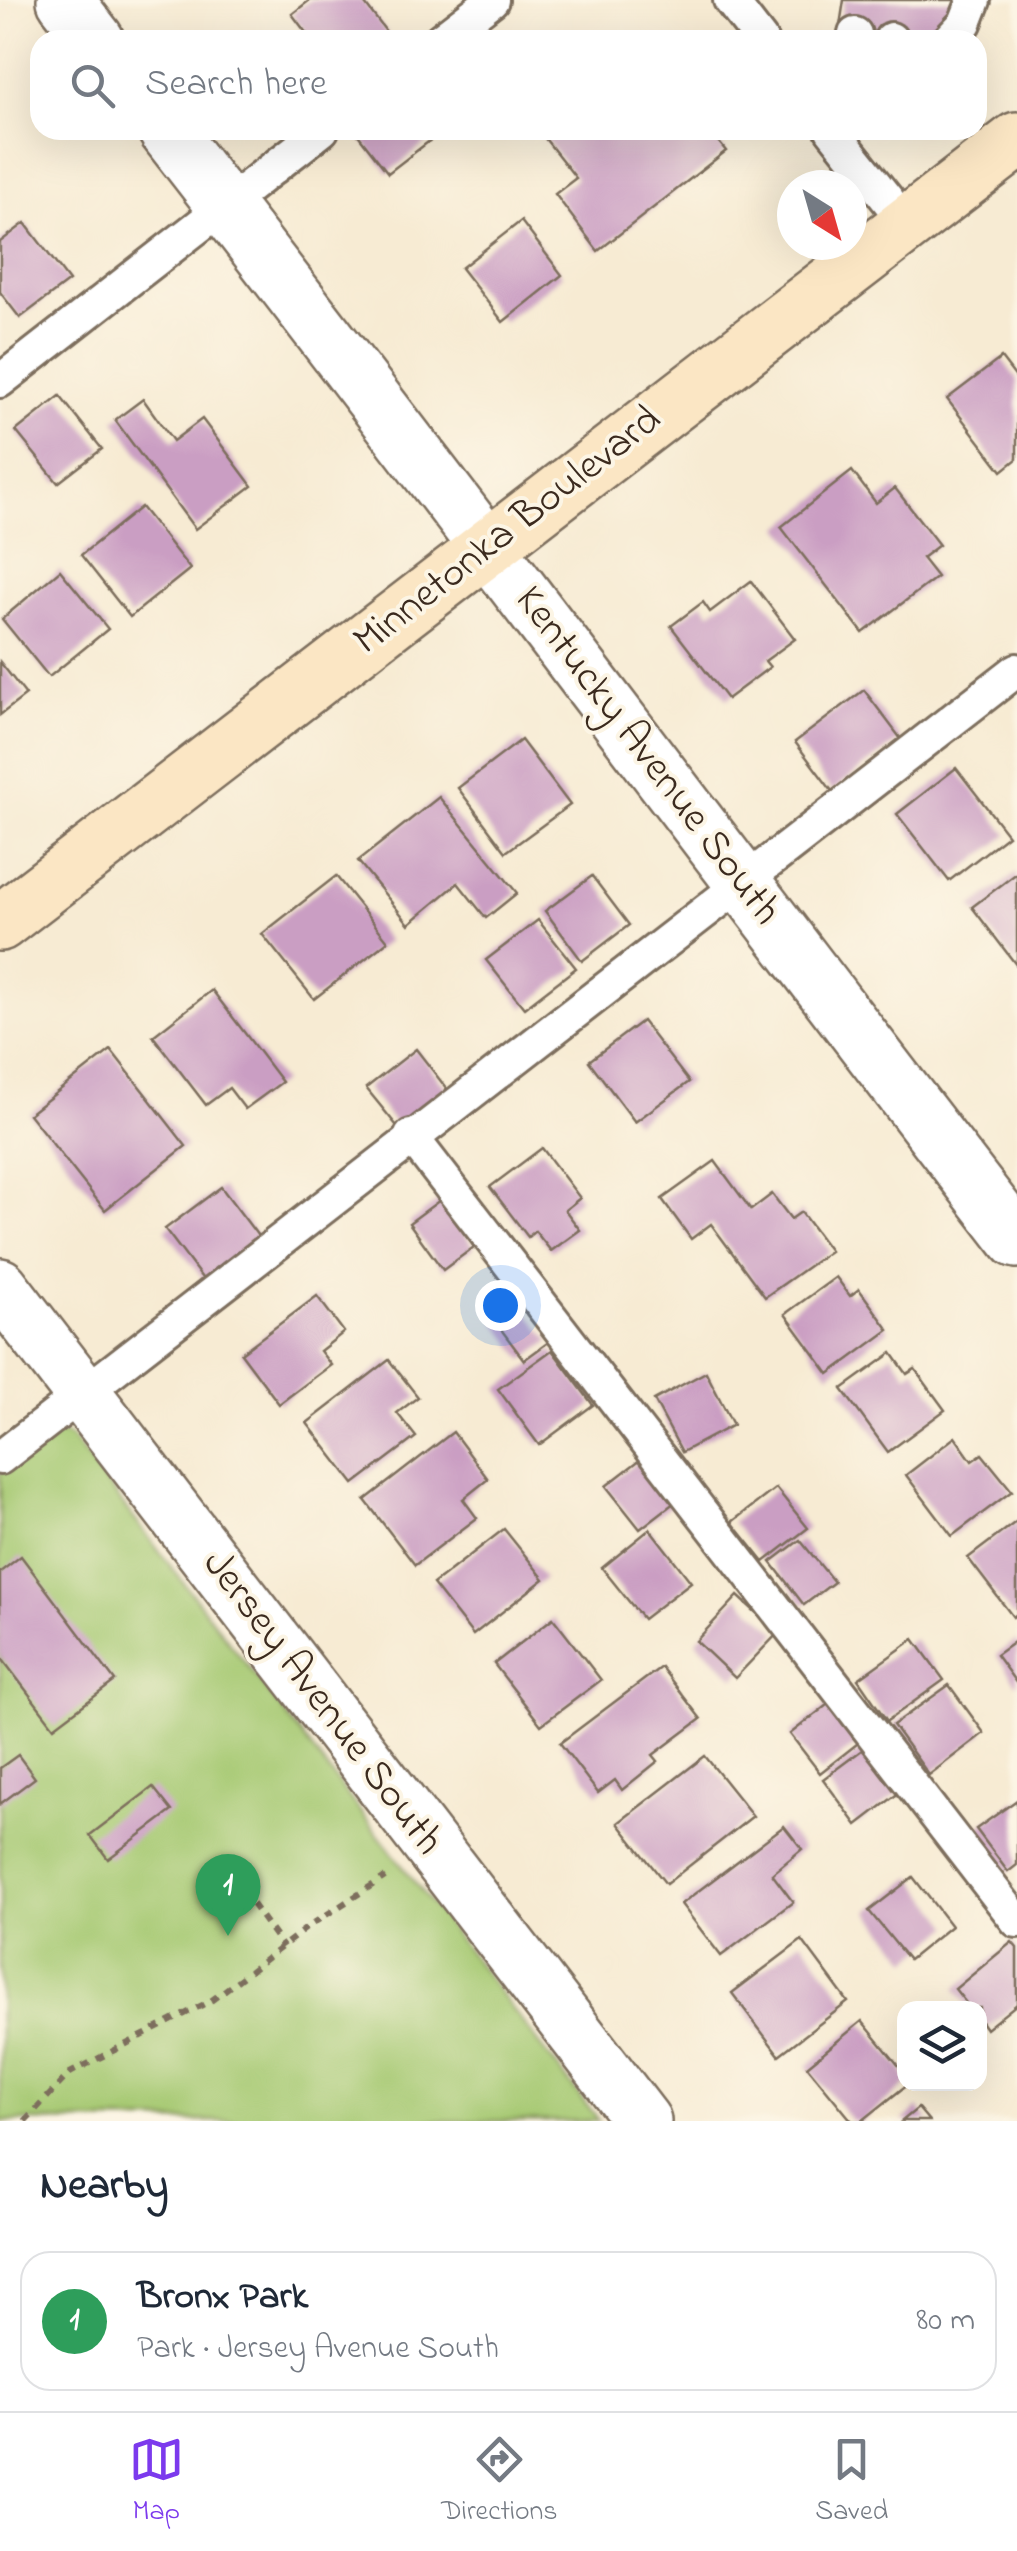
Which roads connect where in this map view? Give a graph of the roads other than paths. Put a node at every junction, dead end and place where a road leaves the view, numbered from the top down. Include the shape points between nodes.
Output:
1 (65, 0) edge
2 (492, 0) edge
3 (730, 0) edge
4 (974, 0) edge
5 (88, 30) edge
6 (453, 30) edge
7 (754, 30) edge
8 (958, 30) edge
9 (174, 140) edge
10 (309, 140) edge
11 (848, 140) edge
12 (1017, 140) edge
13 (225, 206) junction
14 (907, 224) junction
15 (0, 381) edge
16 (490, 545) junction
17 (1017, 670) edge
18 (740, 883) junction
19 (0, 923) edge
20 (411, 1136) junction
21 (1017, 1240) edge
22 (0, 1286) edge
23 (85, 1394) junction
24 (0, 1458) edge
25 (1017, 1920) edge
26 (643, 2121) edge

1 - 5 street
2 - 6 lane
3 - 7 lane
4 - 8 lane
9 - 13 street, Kentucky Avenue South
10 - 13 lane
11 - 14 lane
12 - 14 main road, Minnetonka Boulevard
13 - 15 lane
13 - 16 street, Kentucky Avenue South
14 - 16 main road, Minnetonka Boulevard
16 - 18 street, Kentucky Avenue South
16 - 19 main road, Minnetonka Boulevard
17 - 18 lane
18 - 20 lane
18 - 21 street, Kentucky Avenue South
20 - 23 lane
20 - 25 lane
22 - 23 street, Jersey Avenue South
23 - 24 lane
23 - 26 street, Jersey Avenue South

